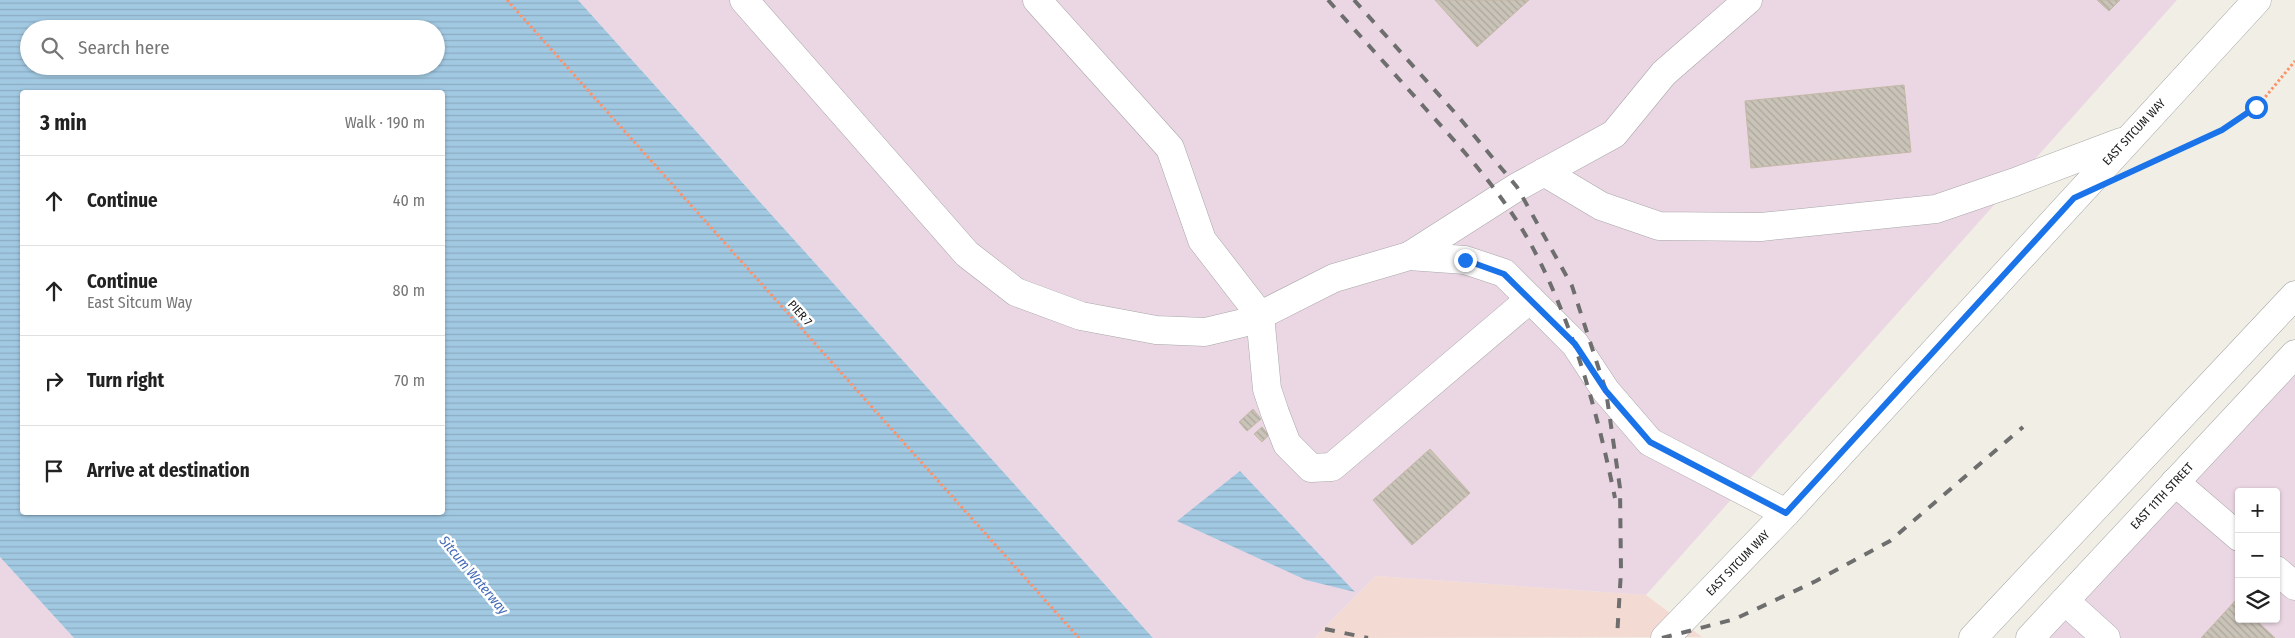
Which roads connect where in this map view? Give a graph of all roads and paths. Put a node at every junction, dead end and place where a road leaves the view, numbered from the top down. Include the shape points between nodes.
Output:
1 (507, 0) edge
2 (744, 0) edge
3 (1037, 0) edge
4 (1748, 0) edge
5 (2257, 0) edge
6 (2295, 61) edge
7 (2127, 140) junction
8 (2152, 162) dead end
9 (1544, 172) junction
10 (1410, 256) junction
11 (2295, 295) edge
12 (1530, 299) junction
13 (1260, 315) junction
14 (2295, 354) edge
15 (2175, 482) junction
16 (1786, 513) junction
17 (2235, 534) edge
18 (2280, 573) edge
19 (2295, 586) edge
20 (2065, 601) junction
21 (1079, 638) edge
22 (1665, 638) edge
23 (1973, 638) edge
24 (2030, 638) edge
25 (2106, 638) edge

1 - 21 path, PIER 7
2 - 13 street via 968,254 1016,292 1081,316 1156,330 1205,332 1247,322
3 - 13 street via 1170,148 1202,240
4 - 9 street via 1664,73 1614,134
5 - 7 street, EAST SITCUM WAY
6 - 8 path via 2256,107 2222,130
7 - 9 street via 1936,209 1761,227 1659,226 1601,206
7 - 16 street, EAST SITCUM WAY
9 - 10 street
10 - 12 street via 1465,260 1504,274
10 - 13 street via 1334,278
11 - 23 street
12 - 13 street via 1332,467 1311,468 1287,444 1267,389
12 - 16 street via 1575,344 1606,391 1650,442
14 - 15 street, EAST 11TH STREET
15 - 17 street
15 - 20 street, EAST 11TH STREET
16 - 22 street, EAST SITCUM WAY
18 - 19 street
20 - 24 street, EAST 11TH STREET
20 - 25 street

